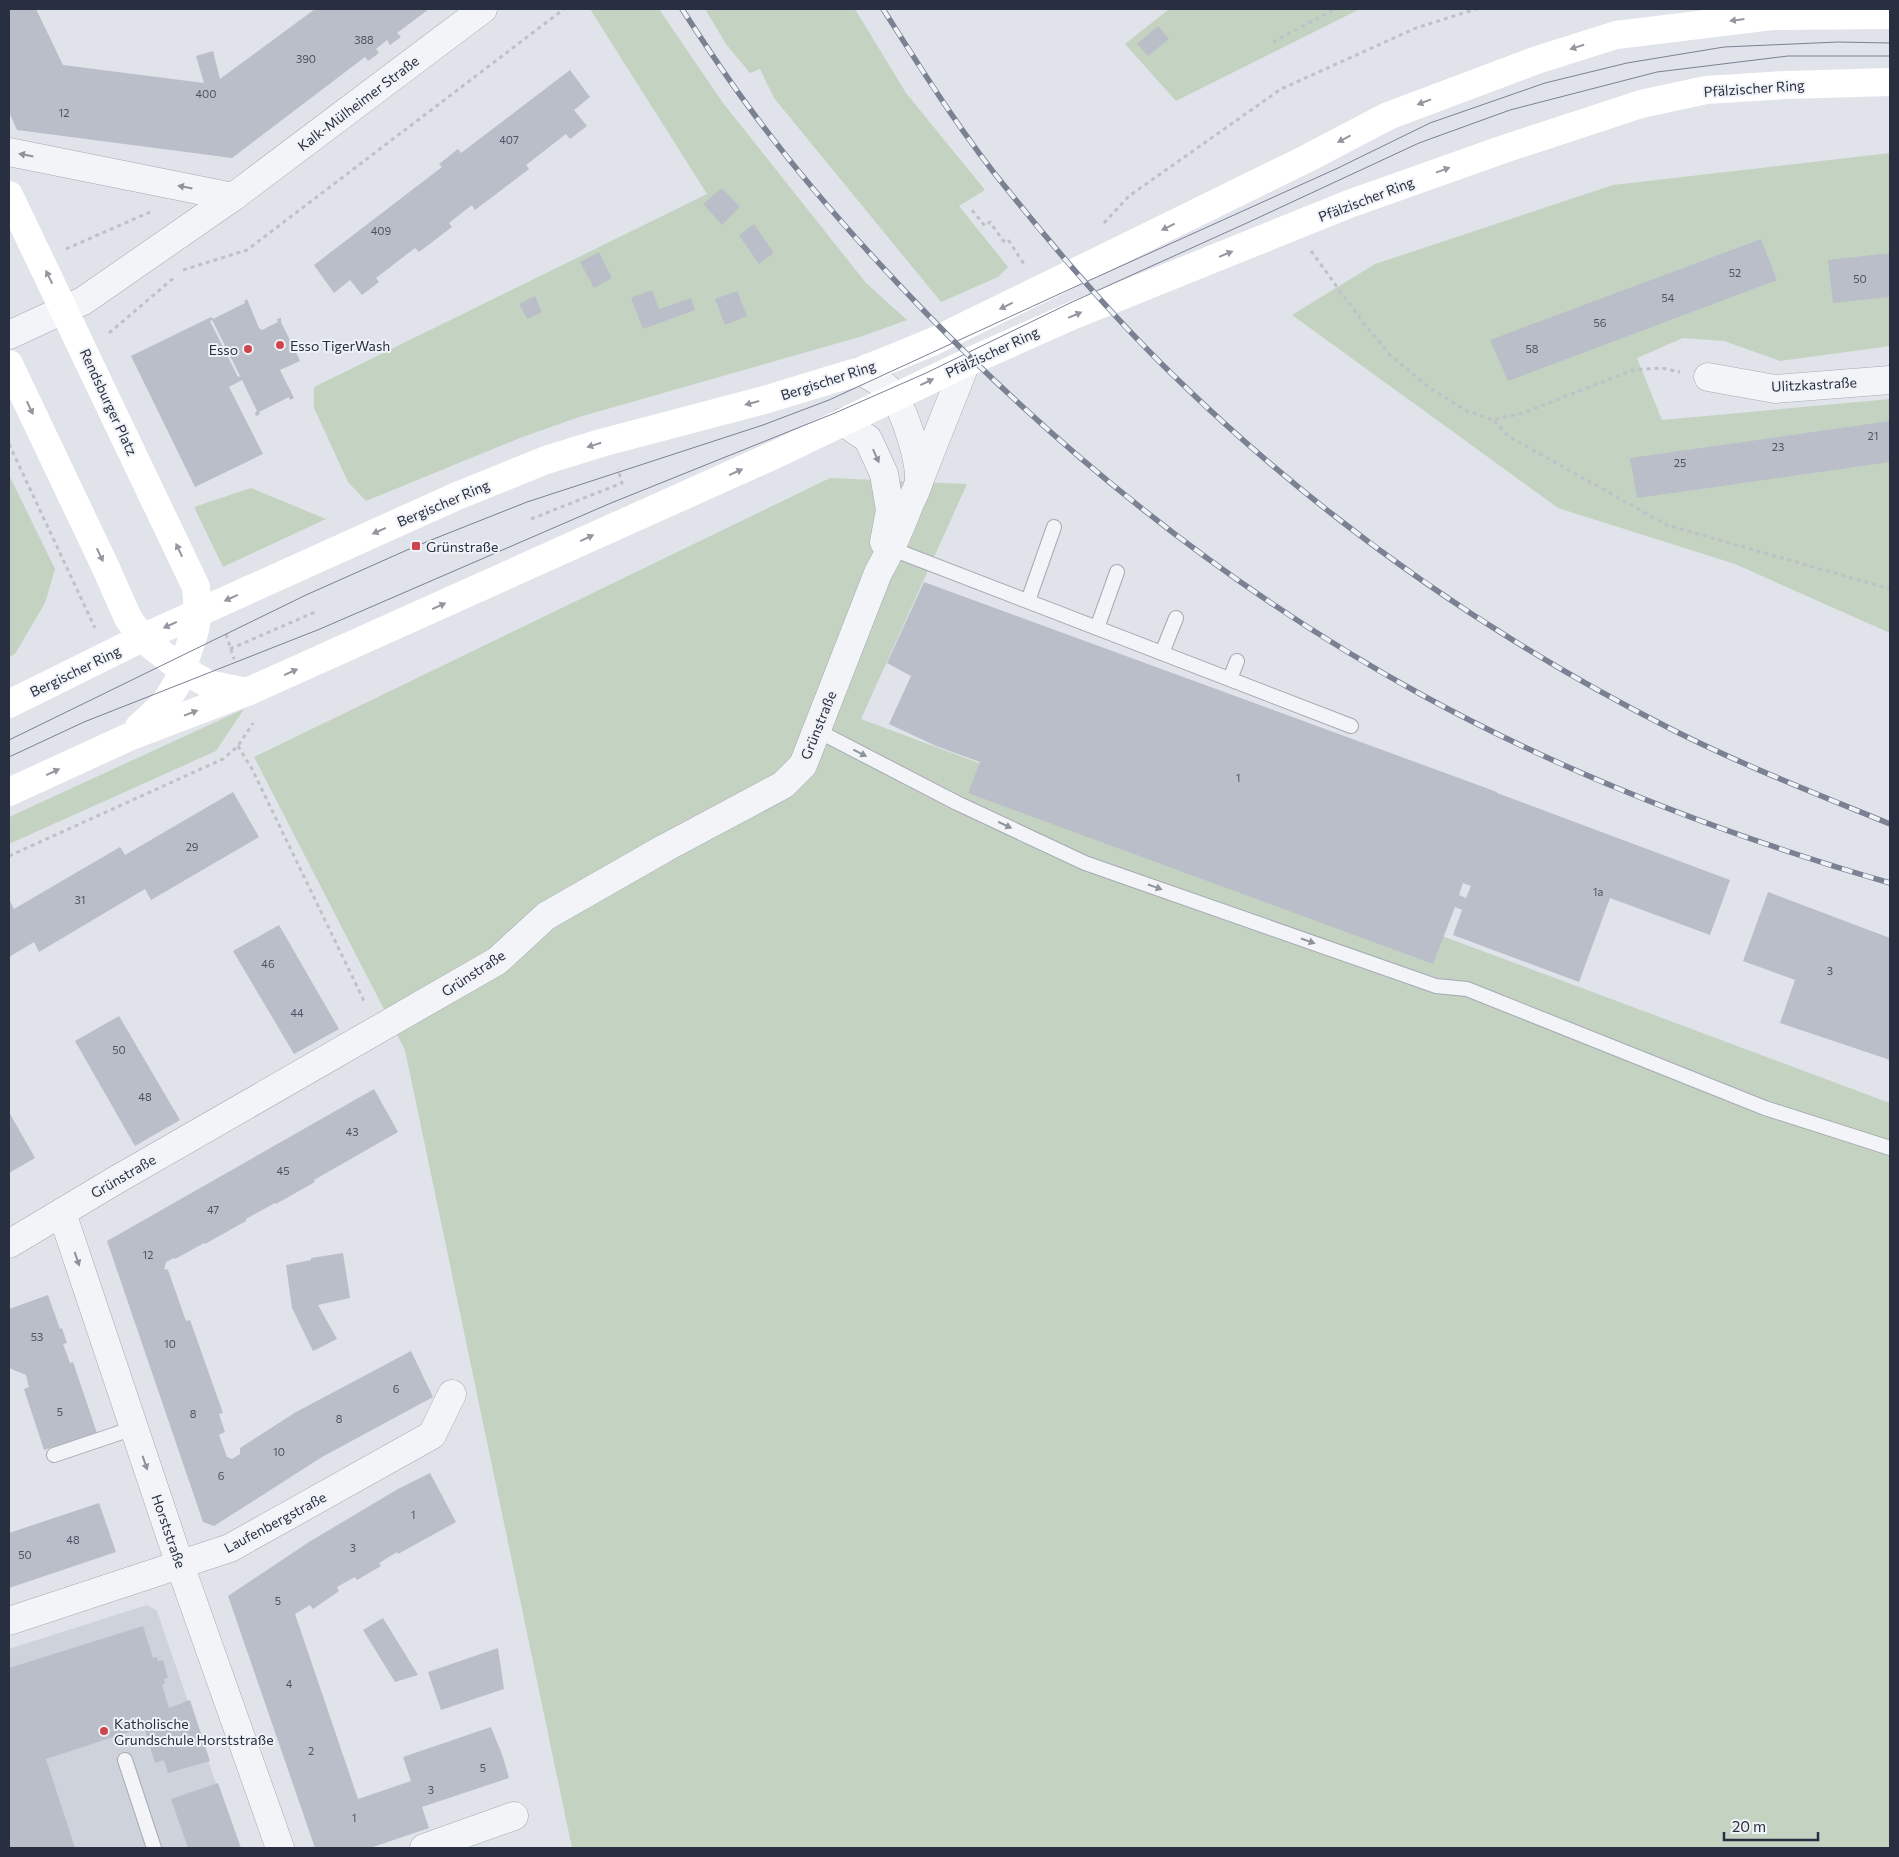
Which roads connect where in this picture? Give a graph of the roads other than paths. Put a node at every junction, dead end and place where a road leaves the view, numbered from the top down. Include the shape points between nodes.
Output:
1 (483, 9) edge
2 (1890, 14) edge
3 (1890, 82) edge
4 (9, 152) edge
5 (9, 195) edge
6 (233, 197) junction
7 (64, 310) junction
8 (9, 335) edge
9 (966, 363) junction
10 (9, 364) edge
11 (860, 371) junction
12 (1708, 377) road end
13 (1890, 380) edge
14 (894, 398) junction
15 (843, 422) junction
16 (919, 482) junction
17 (1054, 527) dead end
18 (888, 547) junction
19 (1117, 572) dead end
20 (1028, 601) junction
21 (208, 608) junction
22 (1176, 618) dead end
23 (1097, 628) junction
24 (142, 638) junction
25 (1162, 653) junction
26 (1237, 661) dead end
27 (183, 669) junction
28 (1230, 679) junction
29 (247, 692) junction
30 (9, 704) edge
31 (1351, 726) dead end
32 (816, 730) junction
33 (129, 737) junction
34 (9, 792) edge
35 (1890, 1148) edge
36 (62, 1213) junction
37 (9, 1244) edge
38 (452, 1394) dead end
39 (134, 1428) junction
40 (54, 1455) dead end
41 (180, 1565) junction
42 (9, 1621) edge
43 (125, 1760) dead end
44 (514, 1816) dead end
45 (154, 1848) edge
46 (280, 1848) edge
47 (424, 1848) edge

1 - 6 street, Kalk-Mülheimer Straße
2 -> 11 main road, Bergischer Ring via 1772,16 1616,35 1537,60 1388,116 932,342
9 -> 3 main road, Pfälzischer Ring via 1074,315 1349,204 1641,104 1706,90
6 -> 4 street
7 -> 5 main road, Rendsburger Platz
6 - 7 street, Kalk-Mülheimer Straße via 83,301
7 - 8 street, Kalk-Mülheimer Straße
21 -> 7 main road, Rendsburger Platz
14 -> 9 main road, Pfälzischer Ring
9 - 16 street, Grünstraße
10 -> 24 main road via 128,618
11 - 14 street, Grünstraße via 876,380
11 -> 21 main road, Bergischer Ring via 546,460 457,496
12 - 13 street, Ulitzkastraße via 1775,389
14 - 15 main road, Pfälzischer Ring
14 - 16 street, Grünstraße via 916,454
15 -> 18 street, Grünstraße via 868,439 884,474 890,510
29 -> 15 main road
16 - 18 street, Grünstraße
17 - 20 lane
18 - 20 lane
18 - 32 street, Grünstraße
19 - 23 lane
20 - 23 lane
21 -> 24 main road, Bergischer Ring
21 - 27 main road, Rendsburger Platz
22 - 25 lane
23 - 25 lane
24 - 27 main road
24 - 30 main road, Bergischer Ring
25 - 28 lane
26 - 28 lane
27 - 29 main road via 208,684
27 - 33 main road, Rendsburger Platz via 164,704
28 - 31 lane
33 -> 29 main road
32 -> 35 lane via 957,803 1085,863 1436,986 1467,989 1765,1108
32 - 36 street, Grünstraße via 803,765 783,785 546,916 497,961
34 -> 33 main road
36 - 37 street, Grünstraße
36 -> 39 street, Horststraße
38 - 41 street, Laufenbergstraße via 432,1435 230,1548
39 - 40 lane
39 -> 41 street, Horststraße
41 - 42 street, Laufenbergstraße
41 - 46 street, Horststraße
43 - 45 lane
44 - 47 street

